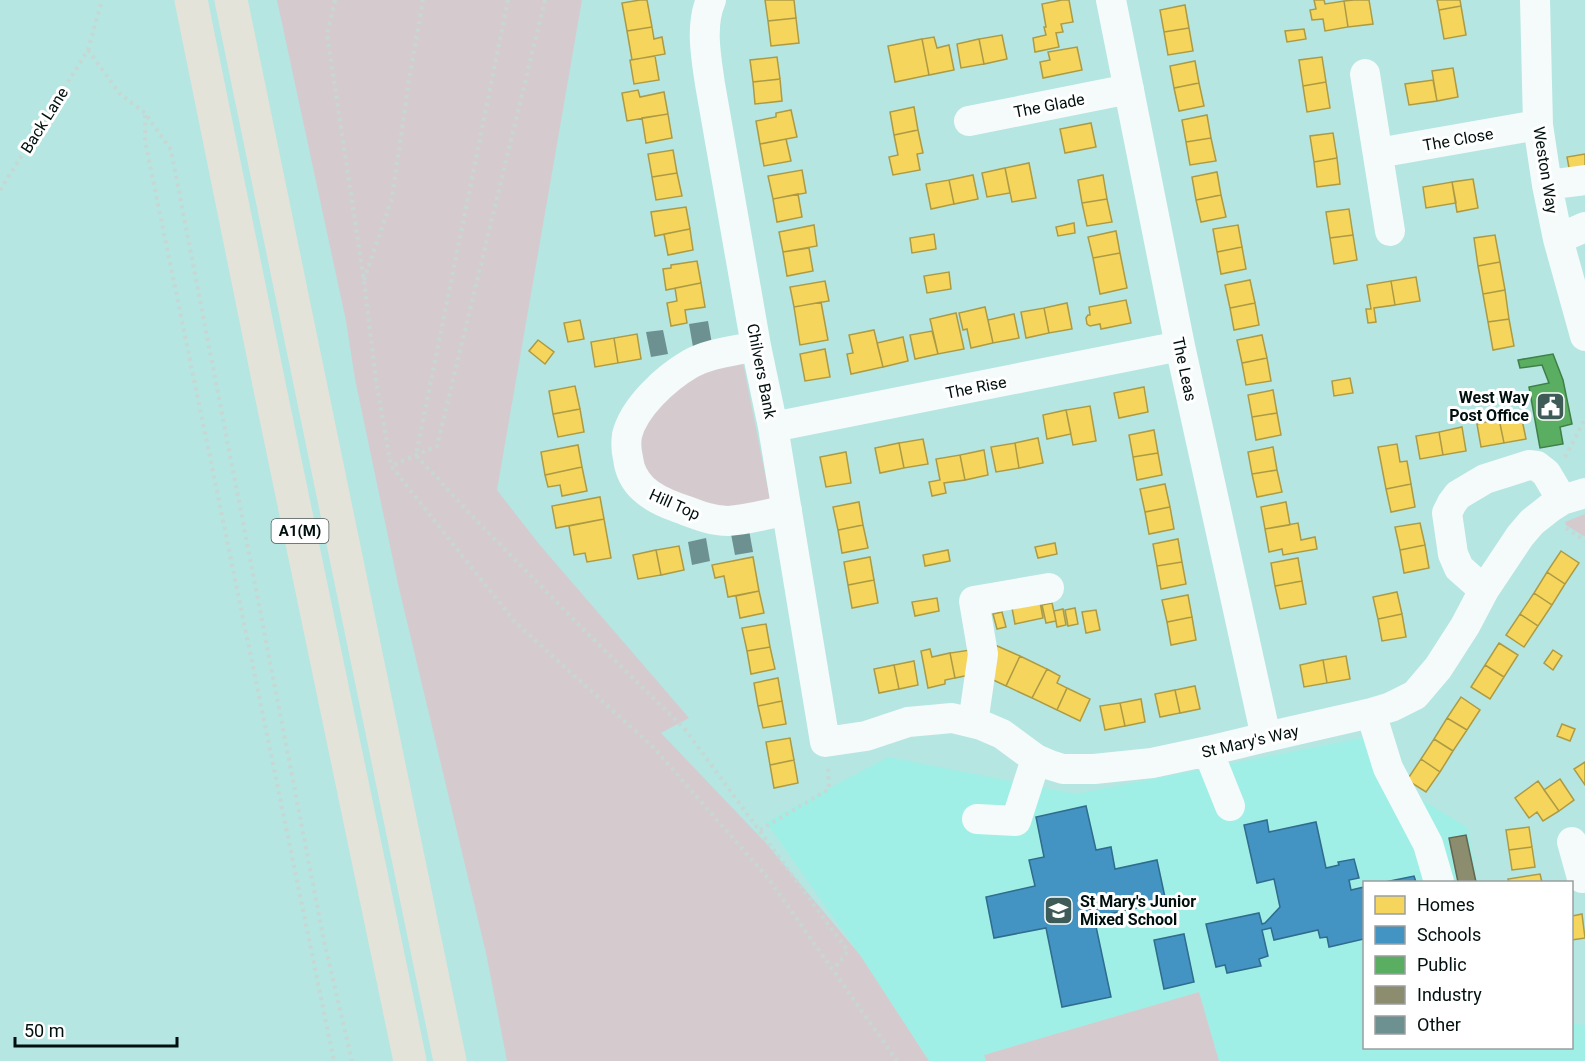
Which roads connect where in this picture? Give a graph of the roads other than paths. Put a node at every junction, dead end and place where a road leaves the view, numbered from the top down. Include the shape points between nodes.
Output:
1 (191, 0) edge
2 (231, 0) edge
3 (711, 0) edge
4 (1111, 0) edge
5 (1535, 0) edge
6 (1365, 74) dead end
7 (1129, 89) junction
8 (969, 121) dead end
9 (1538, 125) junction
10 (1378, 153) junction
11 (1585, 180) edge
12 (1548, 185) junction
13 (1585, 227) edge
14 (1390, 231) dead end
15 (1558, 239) junction
16 (1579, 292) edge
17 (1585, 336) edge
18 (756, 346) junction
19 (1180, 346) junction
20 (773, 427) junction
21 (1566, 492) edge
22 (787, 510) junction
23 (1049, 588) dead end
24 (1485, 590) junction
25 (1371, 713) junction
26 (973, 723) junction
27 (1266, 736) junction
28 (825, 742) joint
29 (1208, 751) junction
30 (1036, 759) junction
31 (1230, 806) dead end
32 (977, 819) dead end
33 (1572, 842) dead end
34 (1585, 878) edge
35 (1439, 881) edge
36 (411, 1061) edge
37 (450, 1061) edge

1 - 36 highway, A1(M)
2 - 37 highway, A1(M)
3 - 18 street, Chilvers Bank via 705,25 707,59
4 - 7 street, The Leas
5 - 9 street, Weston Way
6 - 10 street
7 - 8 street, The Glade
7 - 19 street, The Leas
9 - 10 street, The Close
9 - 12 street, Weston Way
10 - 14 street
11 - 12 street
12 - 15 street, Weston Way
13 - 15 street
15 - 16 street, Weston Way
16 - 17 street, Weston Way
18 - 20 street, Chilvers Bank
18 - 22 street, Hill Top via 692,363 655,392 638,412 628,434 628,465 640,487 650,495 708,518 728,520
19 - 20 street, The Rise
19 - 27 street, The Leas
20 - 22 street, Chilvers Bank
21 - 24 street, St Mary's Way via 1520,536
21 - 24 street via 1542,469 1529,465 1485,479 1452,502 1447,513 1453,554 1459,568
22 - 28 street, Chilvers Bank
23 - 26 street via 974,601 983,654
24 - 25 street, St Mary's Way via 1438,668 1415,694
25 - 27 street, St Mary's Way
25 - 35 street via 1388,768 1428,844
26 - 28 street, St Mary's Way via 952,718 908,722 866,736
26 - 30 street, St Mary's Way via 1002,734
27 - 29 street, St Mary's Way
29 - 30 street, St Mary's Way via 1152,763 1094,769 1064,769
29 - 31 street
30 - 32 street via 1016,822
33 - 34 street

